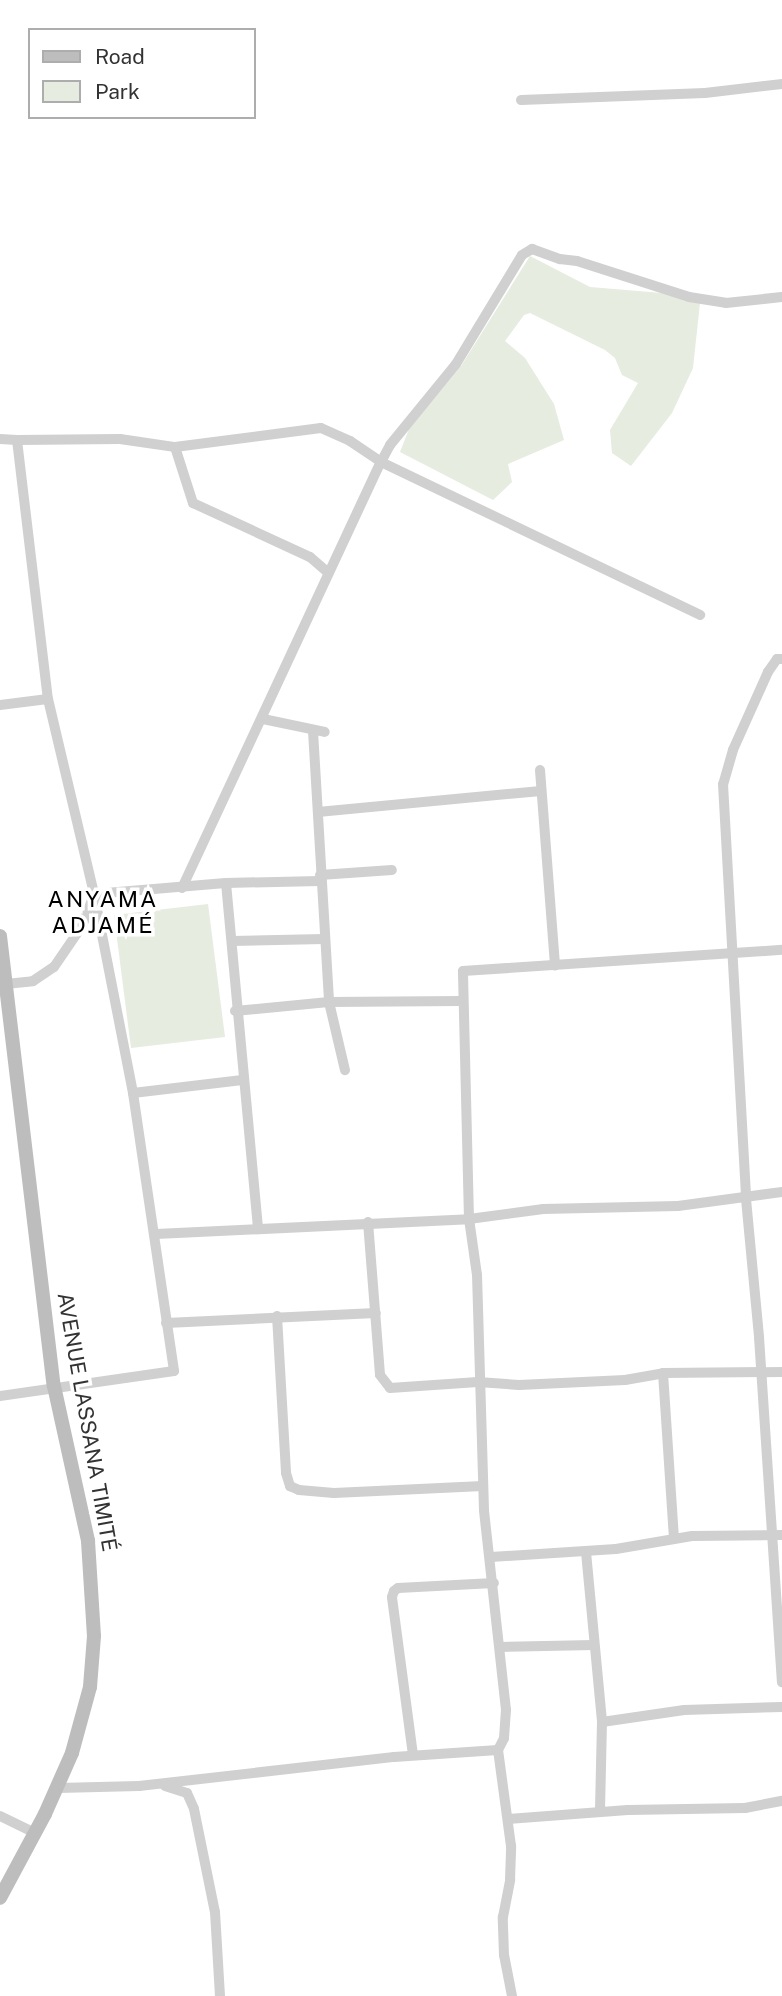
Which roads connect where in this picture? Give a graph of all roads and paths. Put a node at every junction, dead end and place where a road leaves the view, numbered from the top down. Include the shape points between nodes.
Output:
1 (782, 84) edge
2 (521, 100) dead end
3 (782, 297) edge
4 (0, 439) edge
5 (17, 440) junction
6 (175, 447) junction
7 (381, 461) junction
8 (327, 572) junction
9 (700, 615) dead end
10 (782, 659) edge
11 (48, 699) junction
12 (0, 705) edge
13 (263, 719) junction
14 (313, 731) junction
15 (325, 732) dead end
16 (540, 770) dead end
17 (541, 790) junction
18 (318, 812) junction
19 (392, 870) dead end
20 (320, 878) junction
21 (226, 883) junction
22 (183, 888) junction
23 (94, 894) junction
24 (0, 936) edge
25 (324, 939) junction
26 (232, 941) junction
27 (782, 950) edge
28 (731, 953) junction
29 (555, 965) junction
30 (2, 968) edge
31 (5, 984) junction
32 (461, 1001) junction
33 (329, 1002) junction
34 (236, 1011) junction
35 (345, 1070) dead end
36 (242, 1080) junction
37 (133, 1093) junction
38 (782, 1192) edge
39 (746, 1199) junction
40 (469, 1219) junction
41 (368, 1222) junction
42 (258, 1228) junction
43 (156, 1234) junction
44 (376, 1313) junction
45 (277, 1316) junction
46 (166, 1323) junction
47 (759, 1370) junction
48 (782, 1372) edge
49 (663, 1373) junction
50 (478, 1382) junction
51 (54, 1386) junction
52 (0, 1396) edge
53 (483, 1486) junction
54 (778, 1536) edge
55 (674, 1539) junction
56 (586, 1552) junction
57 (491, 1557) junction
58 (494, 1583) junction
59 (594, 1645) junction
60 (500, 1647) junction
61 (782, 1682) edge
62 (782, 1707) edge
63 (602, 1722) junction
64 (498, 1750) junction
65 (413, 1755) junction
66 (154, 1784) junction
67 (58, 1788) junction
68 (782, 1801) edge
69 (600, 1812) junction
70 (0, 1816) edge
71 (508, 1819) junction
72 (35, 1833) junction
73 (0, 1898) edge
74 (220, 1996) edge
75 (512, 1996) edge

1 - 2 street via 705,93
3 - 7 street via 726,303 689,297 532,249 522,255 456,364
4 - 5 street
5 - 6 street via 120,439
5 - 11 street
6 - 7 street via 321,428
6 - 8 street via 194,503 310,557
7 - 8 street
7 - 9 street
8 - 13 street
10 - 28 street via 768,672 723,784
11 - 12 street
11 - 23 street
13 - 14 street
13 - 22 street
14 - 15 street
14 - 18 street
16 - 17 street
17 - 18 street
17 - 29 street
18 - 20 street
19 - 20 street
20 - 21 street
20 - 25 street
21 - 22 street
21 - 26 street
22 - 23 street
23 - 31 street via 82,926 54,967 33,981
23 - 37 street
24 - 30 street, AVENUE LASSANA TIMITÉ
25 - 26 street
25 - 33 street
26 - 34 street
27 - 28 street
28 - 29 street
28 - 39 street
29 - 32 street via 463,971
30 - 31 street, AVENUE LASSANA TIMITÉ
31 - 51 street, AVENUE LASSANA TIMITÉ
32 - 33 street
32 - 40 street
33 - 34 street
33 - 35 street
34 - 36 street
36 - 37 street
36 - 42 street
37 - 43 street
38 - 39 street
39 - 40 street via 678,1206 543,1209
39 - 47 street
40 - 41 street
40 - 50 street via 477,1275
41 - 42 street
41 - 44 street
42 - 43 street
43 - 46 street
44 - 45 street
44 - 50 street via 380,1375 390,1388
45 - 46 street
45 - 53 street via 290,1486 334,1493
46 - 51 street via 174,1371
47 - 48 street
47 - 49 street
47 - 54 street
49 - 50 street via 625,1380 519,1385
49 - 55 street
50 - 53 street
51 - 52 street
51 - 67 street, AVENUE LASSANA TIMITÉ via 88,1541 94,1611 88,1699
53 - 57 street
54 - 55 street
54 - 61 street
55 - 56 street
56 - 57 street
56 - 59 street
57 - 58 street
58 - 60 street
58 - 65 street via 394,1591
59 - 60 street
59 - 63 street
60 - 64 street via 506,1725
62 - 63 street via 684,1710
63 - 69 street
64 - 65 street
64 - 71 street
65 - 66 street
66 - 67 street
66 - 74 street via 187,1793 194,1809 215,1912
67 - 72 street, AVENUE LASSANA TIMITÉ
68 - 69 street via 746,1808
69 - 71 street
70 - 72 street
71 - 75 street via 511,1864 503,1917
72 - 73 street, AVENUE LASSANA TIMITÉ

